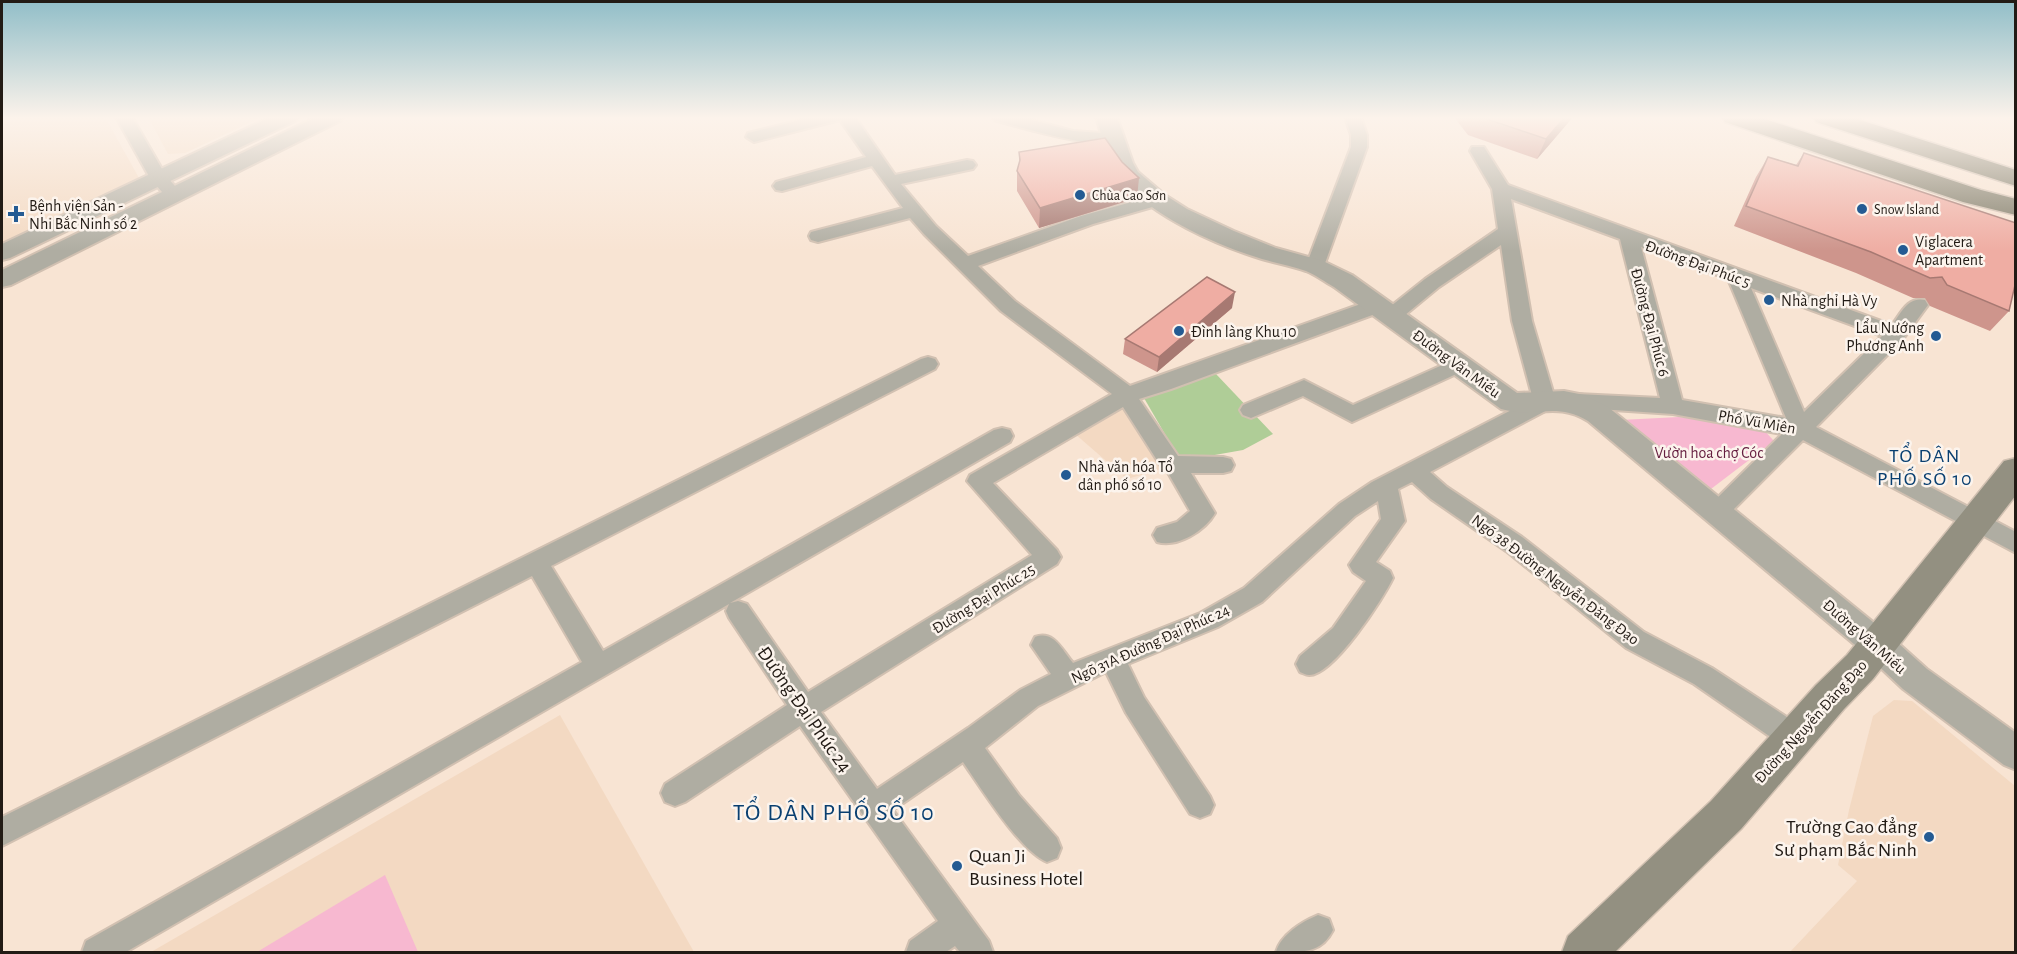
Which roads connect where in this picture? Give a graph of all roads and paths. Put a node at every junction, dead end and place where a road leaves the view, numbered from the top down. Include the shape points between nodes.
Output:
1 (151, 162) edge
2 (210, 162) edge
3 (226, 162) edge
4 (871, 162) edge
5 (877, 162) edge
6 (1122, 162) edge
7 (1354, 162) edge
8 (1484, 162) edge
9 (1868, 162) edge
10 (1964, 162) edge
11 (967, 165) dead end
12 (2016, 178) edge
13 (891, 181) junction
14 (782, 186) dead end
15 (166, 187) junction
16 (1501, 189) junction
17 (1157, 200) junction
18 (2016, 207) edge
19 (914, 211) junction
20 (1507, 232) junction
21 (818, 236) dead end
22 (1629, 238) junction
23 (965, 264) junction
24 (5, 265) edge
25 (1315, 266) junction
26 (1737, 277) junction
27 (1918, 305) dead end
28 (1385, 310) junction
29 (1896, 334) junction
30 (928, 364) dead end
31 (1458, 365) junction
32 (1126, 395) junction
33 (1545, 402) junction
34 (1577, 402) junction
35 (1673, 406) junction
36 (1251, 410) dead end
37 (1801, 429) junction
38 (1002, 436) dead end
39 (1175, 465) junction
40 (1223, 465) dead end
41 (1413, 470) junction
42 (2016, 470) edge
43 (1386, 485) junction
44 (1716, 513) junction
45 (1976, 521) junction
46 (1165, 536) dead end
47 (2016, 544) edge
48 (536, 562) junction
49 (738, 612) dead end
50 (1044, 645) dead end
51 (1878, 645) junction
52 (1112, 659) junction
53 (1309, 664) dead end
54 (598, 666) junction
55 (1069, 678) junction
56 (805, 708) junction
57 (1795, 738) junction
58 (967, 745) junction
59 (2016, 754) edge
60 (675, 793) dead end
61 (1200, 805) dead end
62 (874, 807) junction
63 (2, 832) edge
64 (1047, 848) dead end
65 (958, 925) junction
66 (1318, 930) dead end
67 (97, 952) edge
68 (921, 952) edge
69 (978, 952) edge
70 (1291, 952) edge
71 (1584, 952) edge

1 - 15 street
2 - 15 street
3 - 15 street
4 - 14 street
5 - 13 street
6 - 17 street, Đường Văn Miếu
7 - 25 street
8 - 16 street
9 - 18 main road
10 - 12 main road
11 - 13 street
13 - 19 street
15 - 24 street
16 - 20 street
16 - 22 street, Đường Đại Phúc 5
17 - 23 street via 1087,220
17 - 25 street, Đường Văn Miếu via 1226,236
19 - 21 street
19 - 23 street
20 - 28 street
20 - 33 street via 1522,321
22 - 26 street, Đường Đại Phúc 5
22 - 35 street, Đường Đại Phúc 6
23 - 32 street via 1008,306
25 - 28 street, Đường Văn Miếu
26 - 29 street, Đường Đại Phúc 5
26 - 37 street
27 - 29 street
28 - 31 street, Đường Văn Miếu
28 - 32 street
29 - 37 street
30 - 48 street
31 - 33 street, Đường Văn Miếu via 1511,402
31 - 36 street via 1352,414 1304,387
32 - 39 street
32 - 56 street, Đường Đại Phúc 25 via 978,482 1049,557
33 - 34 street, Đường Văn Miếu
33 - 41 street, Ngõ 31A Đường Đại Phúc 24
34 - 35 street, Phố Vũ Miên
34 - 44 street, Đường Văn Miếu via 1598,414
35 - 37 street, Phố Vũ Miên
37 - 44 street
37 - 45 street, Phố Vũ Miên
38 - 54 street
39 - 40 street
39 - 46 street via 1203,513 1185,530
41 - 43 street, Ngõ 31A Đường Đại Phúc 24
41 - 57 street, Ngõ 38 Đường Nguyễn Đăng Đạo via 1635,640 1703,676
42 - 45 main road, Đường Nguyễn Đăng Đạo
43 - 52 street, Ngõ 31A Đường Đại Phúc 24 via 1347,510 1254,595 1209,620
43 - 53 street via 1393,521 1361,565 1381,578 1342,636
44 - 51 street, Đường Văn Miếu
45 - 47 street, Phố Vũ Miên
45 - 51 main road, Đường Nguyễn Đăng Đạo
48 - 54 street
48 - 63 street
49 - 56 street, Đường Đại Phúc 24
50 - 55 street
51 - 57 main road, Đường Nguyễn Đăng Đạo
51 - 59 street, Đường Văn Miếu via 1915,679
52 - 55 street, Ngõ 31A Đường Đại Phúc 24
52 - 61 street via 1135,705
54 - 67 street
55 - 58 street, Ngõ 31A Đường Đại Phúc 24 via 1029,698
56 - 60 street
56 - 62 street, Đường Đại Phúc 24
57 - 71 main road, Đường Nguyễn Đăng Đạo via 1726,815
58 - 62 street, Ngõ 31A Đường Đại Phúc 24
58 - 64 street via 1009,804
62 - 65 street, Đường Đại Phúc 24
65 - 68 street
65 - 69 street, Đường Đại Phúc 24
66 - 70 street

